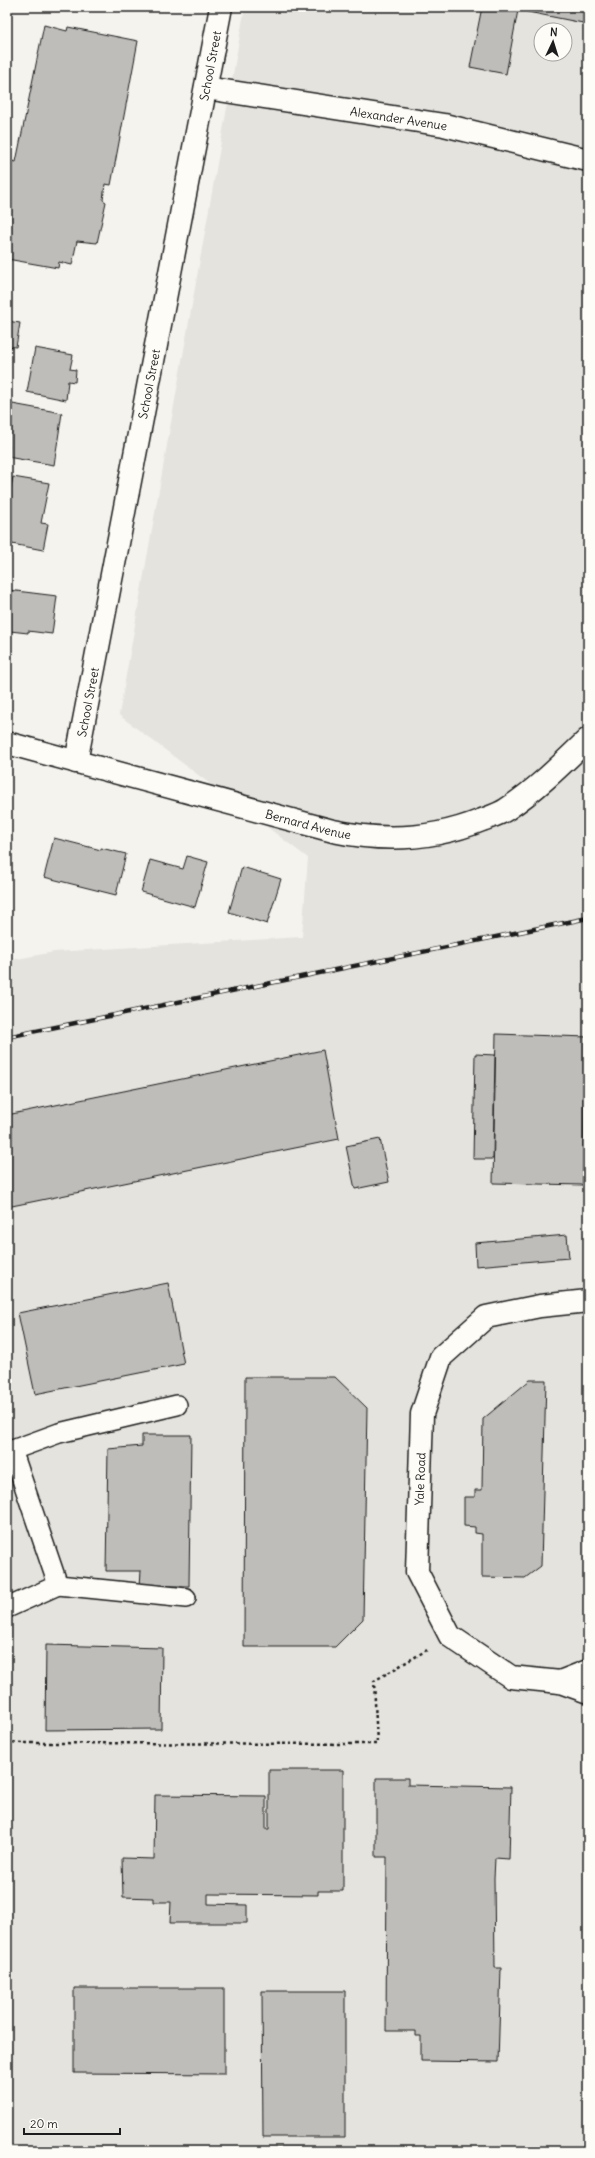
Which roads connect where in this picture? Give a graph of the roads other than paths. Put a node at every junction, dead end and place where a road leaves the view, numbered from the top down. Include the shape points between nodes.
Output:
1 (221, 7) edge
2 (206, 88) junction
3 (588, 160) edge
4 (588, 739) edge
5 (7, 742) edge
6 (76, 762) junction
7 (588, 1301) edge
8 (177, 1406) dead end
9 (9, 1451) edge
10 (58, 1585) junction
11 (186, 1598) dead end
12 (7, 1608) edge
13 (588, 1671) edge
14 (560, 1682) junction
15 (588, 1692) edge

1 - 2 street, School Street
2 - 3 street, Alexander Avenue via 444,125
2 - 6 street, School Street
4 - 6 street, Bernard Avenue via 536,789 506,810 464,828 428,836 391,839 333,831
5 - 6 street, Bernard Avenue
7 - 14 street, Yale Road via 540,1306 486,1317 442,1357 422,1414 417,1572 450,1636 511,1677
8 - 9 lane via 59,1434
9 - 10 lane
10 - 11 lane
10 - 12 lane
13 - 14 street
14 - 15 street

